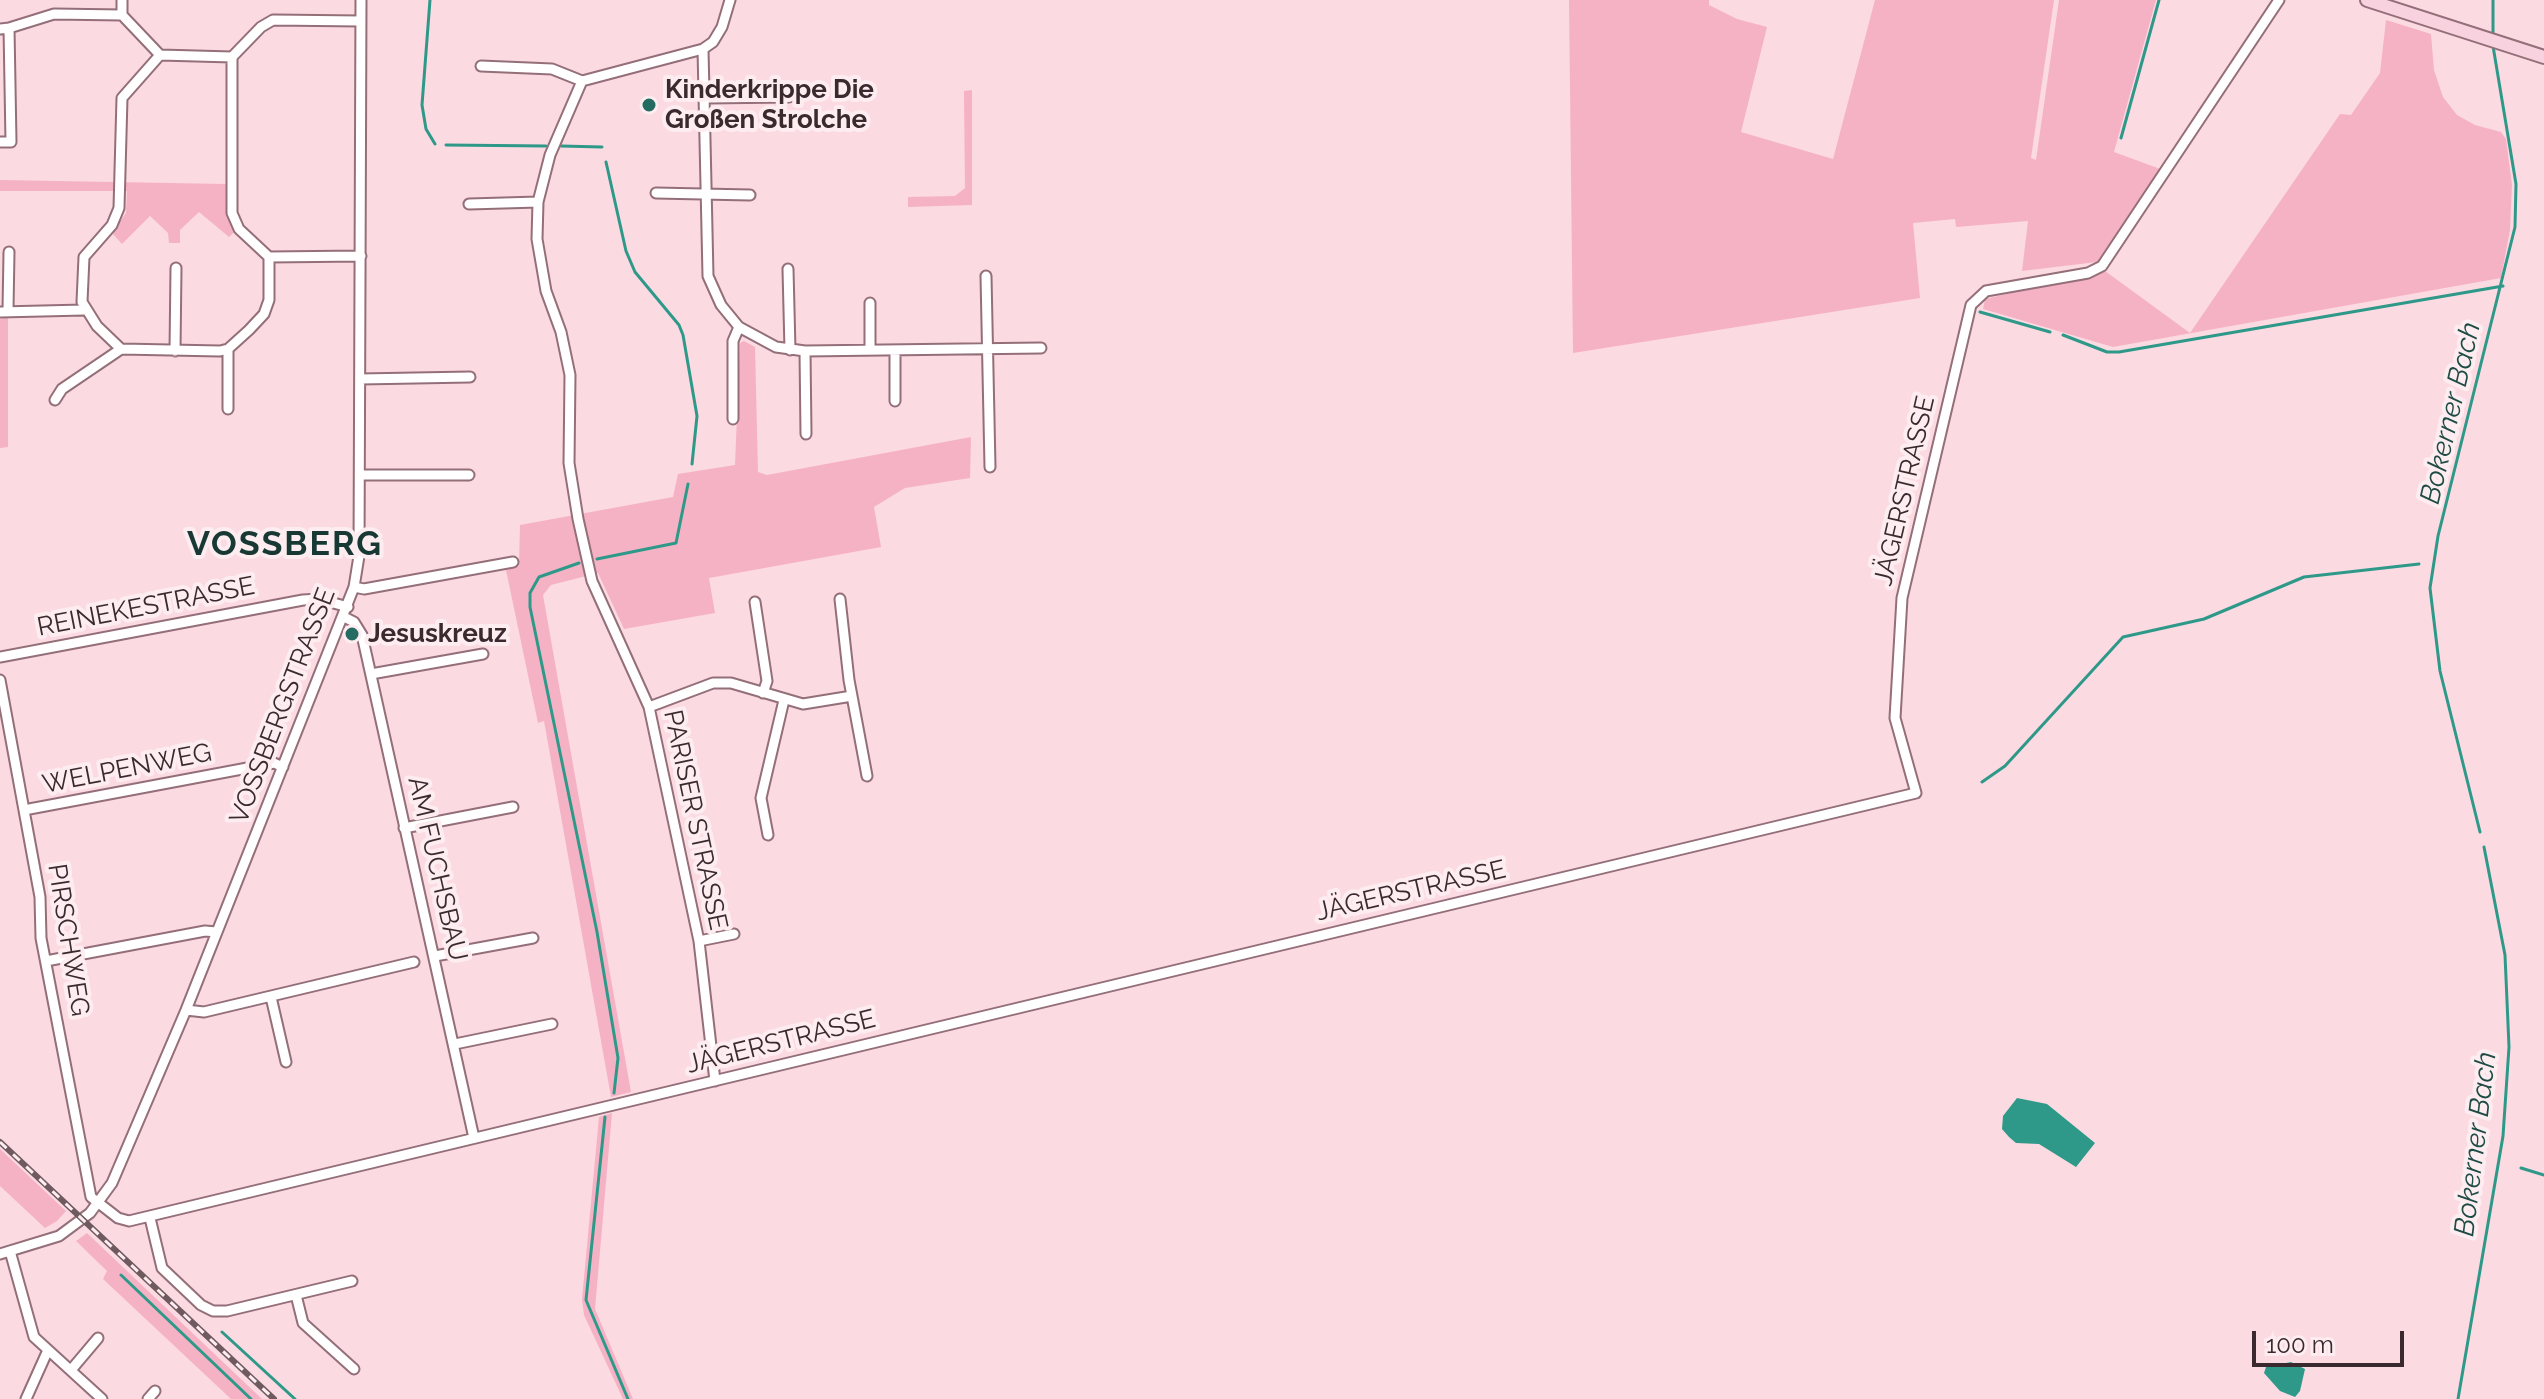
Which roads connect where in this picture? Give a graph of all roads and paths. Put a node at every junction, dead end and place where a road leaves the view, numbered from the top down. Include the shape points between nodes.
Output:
1 (122, 0) edge
2 (361, 0) edge
3 (730, 0) edge
4 (2279, 0) edge
5 (2367, 0) edge
6 (122, 15) junction
7 (361, 21) junction
8 (5, 28) edge
9 (703, 49) junction
10 (160, 55) junction
11 (232, 57) junction
12 (2544, 57) edge
13 (481, 66) dead end
14 (582, 81) junction
15 (789, 97) dead end
16 (706, 98) junction
17 (0, 142) edge
18 (656, 193) dead end
19 (706, 194) junction
20 (750, 195) dead end
21 (538, 202) junction
22 (469, 204) dead end
23 (9, 252) dead end
24 (361, 256) junction
25 (269, 257) junction
26 (176, 268) dead end
27 (788, 269) dead end
28 (986, 276) dead end
29 (870, 303) dead end
30 (84, 310) junction
31 (4, 311) edge
32 (739, 327) junction
33 (1041, 348) dead end
34 (121, 349) junction
35 (228, 349) junction
36 (986, 349) junction
37 (790, 350) junction
38 (870, 350) junction
39 (895, 350) junction
40 (175, 351) junction
41 (805, 351) junction
42 (470, 377) dead end
43 (360, 379) junction
44 (55, 400) dead end
45 (895, 401) dead end
46 (228, 409) dead end
47 (733, 419) dead end
48 (806, 434) dead end
49 (990, 467) dead end
50 (360, 475) junction
51 (469, 475) dead end
52 (513, 562) dead end
53 (354, 587) junction
54 (840, 599) dead end
55 (755, 602) dead end
56 (346, 612) junction
57 (483, 654) dead end
58 (0, 657) edge
59 (371, 674) junction
60 (0, 680) edge
61 (763, 693) junction
62 (852, 696) junction
63 (784, 700) junction
64 (649, 707) junction
65 (283, 767) junction
66 (867, 776) dead end
67 (513, 807) dead end
68 (24, 810) junction
69 (404, 828) junction
70 (768, 835) dead end
71 (217, 932) junction
72 (734, 934) dead end
73 (533, 938) dead end
74 (699, 941) junction
75 (435, 956) junction
76 (46, 961) junction
77 (414, 962) dead end
78 (271, 997) junction
79 (186, 1010) junction
80 (552, 1024) dead end
81 (455, 1044) junction
82 (286, 1062) dead end
83 (715, 1081) junction
84 (474, 1138) junction
85 (98, 1204) junction
86 (150, 1218) junction
87 (5, 1253) edge
88 (352, 1281) dead end
89 (296, 1295) junction
90 (98, 1338) dead end
91 (48, 1350) junction
92 (354, 1369) dead end
93 (71, 1370) junction
94 (26, 1399) edge
95 (102, 1399) edge

1 - 6 street
2 - 7 street, VOSSBERGSTRASSE
3 - 9 street via 722,27
4 - 83 street, JÄGERSTRASSE via 2102,266 1986,291 1971,305 1902,598 1895,718 1916,793
5 - 12 main road
6 - 8 street via 54,14
6 - 10 street
7 - 11 street via 273,20
7 - 24 street, VOSSBERGSTRASSE
8 - 17 street via 11,142
9 - 14 street
9 - 16 street
10 - 11 street
10 - 30 street via 122,98 119,208 112,225 84,257
11 - 25 street via 232,213 239,229
13 - 14 street via 552,69
14 - 21 street, PARISER STRASSE via 550,155
15 - 16 street
16 - 19 street
18 - 19 street
19 - 20 street
19 - 32 street via 708,276
21 - 22 street
21 - 64 street, PARISER STRASSE via 540,262 570,375 569,463 578,519 592,581
23 - 31 street
24 - 25 street
24 - 43 street, VOSSBERGSTRASSE
25 - 35 street via 267,308
26 - 40 street
27 - 37 street
28 - 36 street
29 - 38 street
30 - 31 street
30 - 34 street
32 - 37 street
32 - 47 street via 733,341
33 - 36 street
34 - 40 street
34 - 44 street via 62,389
35 - 40 street
35 - 46 street
36 - 39 street
36 - 49 street
37 - 41 street
38 - 39 street
38 - 41 street
39 - 45 street
41 - 48 street
42 - 43 street
43 - 50 street, VOSSBERGSTRASSE
50 - 51 street
50 - 53 street, VOSSBERGSTRASSE
52 - 53 street
53 - 56 street, VOSSBERGSTRASSE
54 - 62 street
55 - 61 street via 767,681
56 - 58 street, REINEKESTRASSE via 319,599 303,600
56 - 59 street, AM FUCHSBAU via 362,635
56 - 65 street, VOSSBERGSTRASSE
57 - 59 street
59 - 69 street, AM FUCHSBAU
60 - 68 street, PIRSCHWEG
61 - 63 street
61 - 64 street via 713,683
62 - 63 street via 803,704
62 - 66 street
63 - 70 street via 761,798
64 - 74 street, PARISER STRASSE
65 - 68 street, WELPENWEG via 274,763
65 - 71 street, VOSSBERGSTRASSE
67 - 69 street
68 - 76 street, PIRSCHWEG
69 - 75 street, AM FUCHSBAU
71 - 76 street
71 - 79 street, VOSSBERGSTRASSE
72 - 74 street
73 - 75 street
74 - 83 street, PARISER STRASSE
75 - 81 street, AM FUCHSBAU
76 - 85 street, PIRSCHWEG via 91,1197
77 - 78 street
78 - 79 street via 204,1012
78 - 82 street
79 - 85 street, VOSSBERGSTRASSE via 128,1152
80 - 81 street
81 - 84 street, AM FUCHSBAU
83 - 84 street, JÄGERSTRASSE
84 - 86 street, JÄGERSTRASSE
85 - 86 street, JÄGERSTRASSE via 129,1221
85 - 87 street via 59,1236
86 - 89 street via 162,1268 201,1305 227,1311
87 - 91 street via 29,1326
88 - 89 street
89 - 92 street via 303,1323
90 - 93 street
91 - 93 street
91 - 94 street
93 - 95 street

